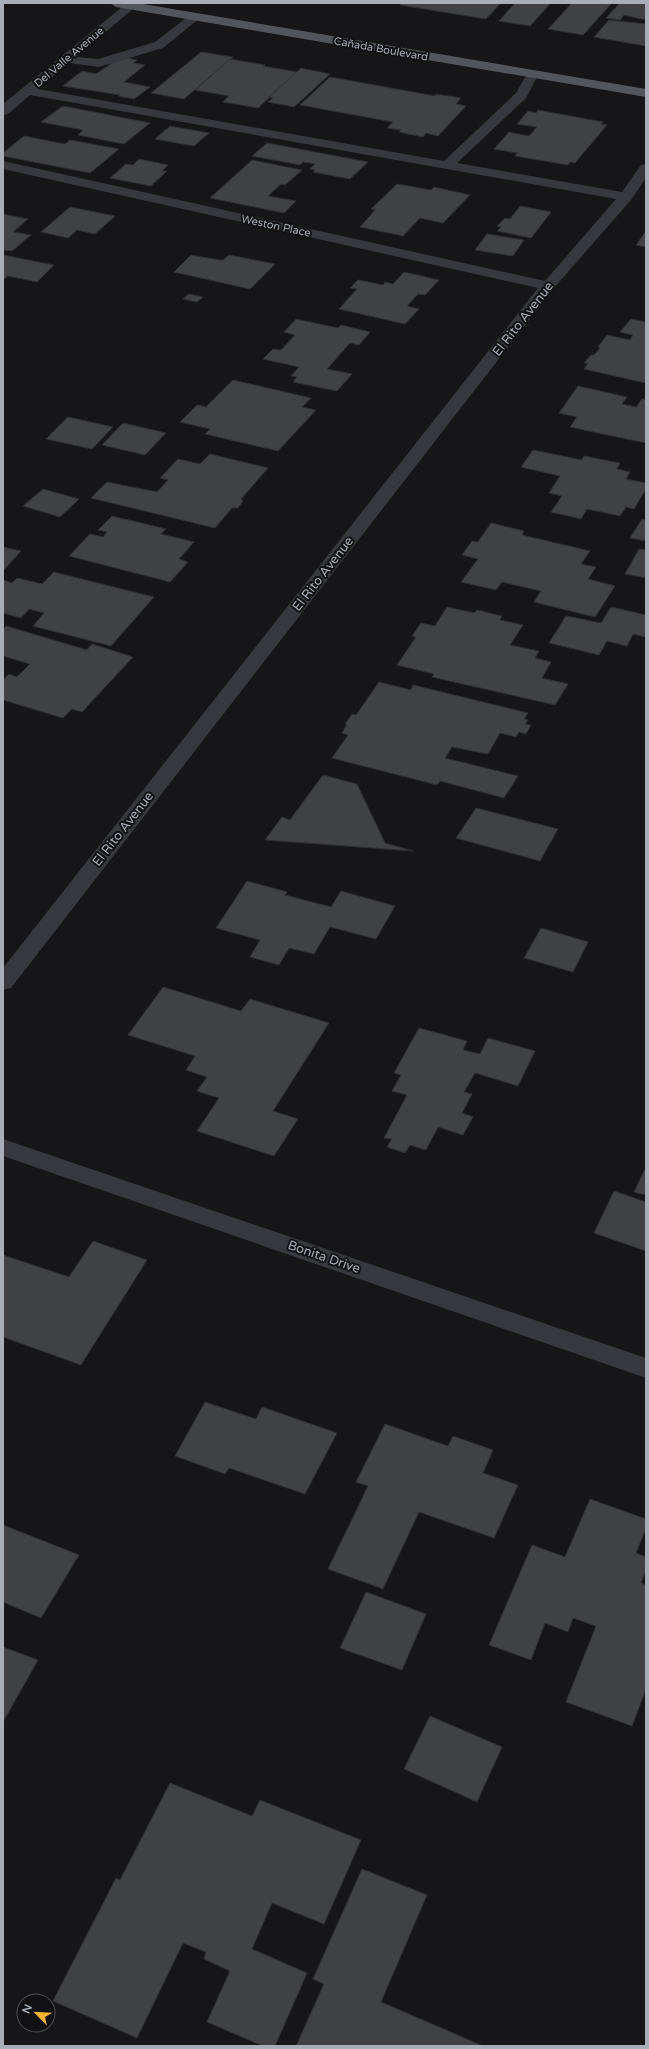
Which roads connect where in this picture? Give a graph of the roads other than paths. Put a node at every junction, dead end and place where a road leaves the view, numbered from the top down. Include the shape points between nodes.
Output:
1 (116, 3) edge
2 (132, 4) edge
3 (196, 17) junction
4 (66, 59) junction
5 (532, 75) junction
6 (28, 91) junction
7 (646, 93) edge
8 (3, 111) edge
9 (3, 165) edge
10 (447, 165) junction
11 (646, 168) edge
12 (626, 197) junction
13 (548, 286) junction
14 (3, 983) edge
15 (3, 1147) edge
16 (646, 1368) edge

1 - 2 main road, Cañada Boulevard
2 - 3 main road, Cañada Boulevard
2 - 4 street, Del Valle Avenue
3 - 4 street via 159,45 99,62
3 - 5 main road, Cañada Boulevard
4 - 6 street, Del Valle Avenue
5 - 7 main road, Cañada Boulevard
5 - 10 street via 521,95
6 - 8 street, Del Valle Avenue
6 - 10 street
9 - 13 street, Weston Place
10 - 12 street
11 - 12 street, El Rito Avenue
12 - 13 street, El Rito Avenue
13 - 14 street, El Rito Avenue
15 - 16 street, Bonita Drive

